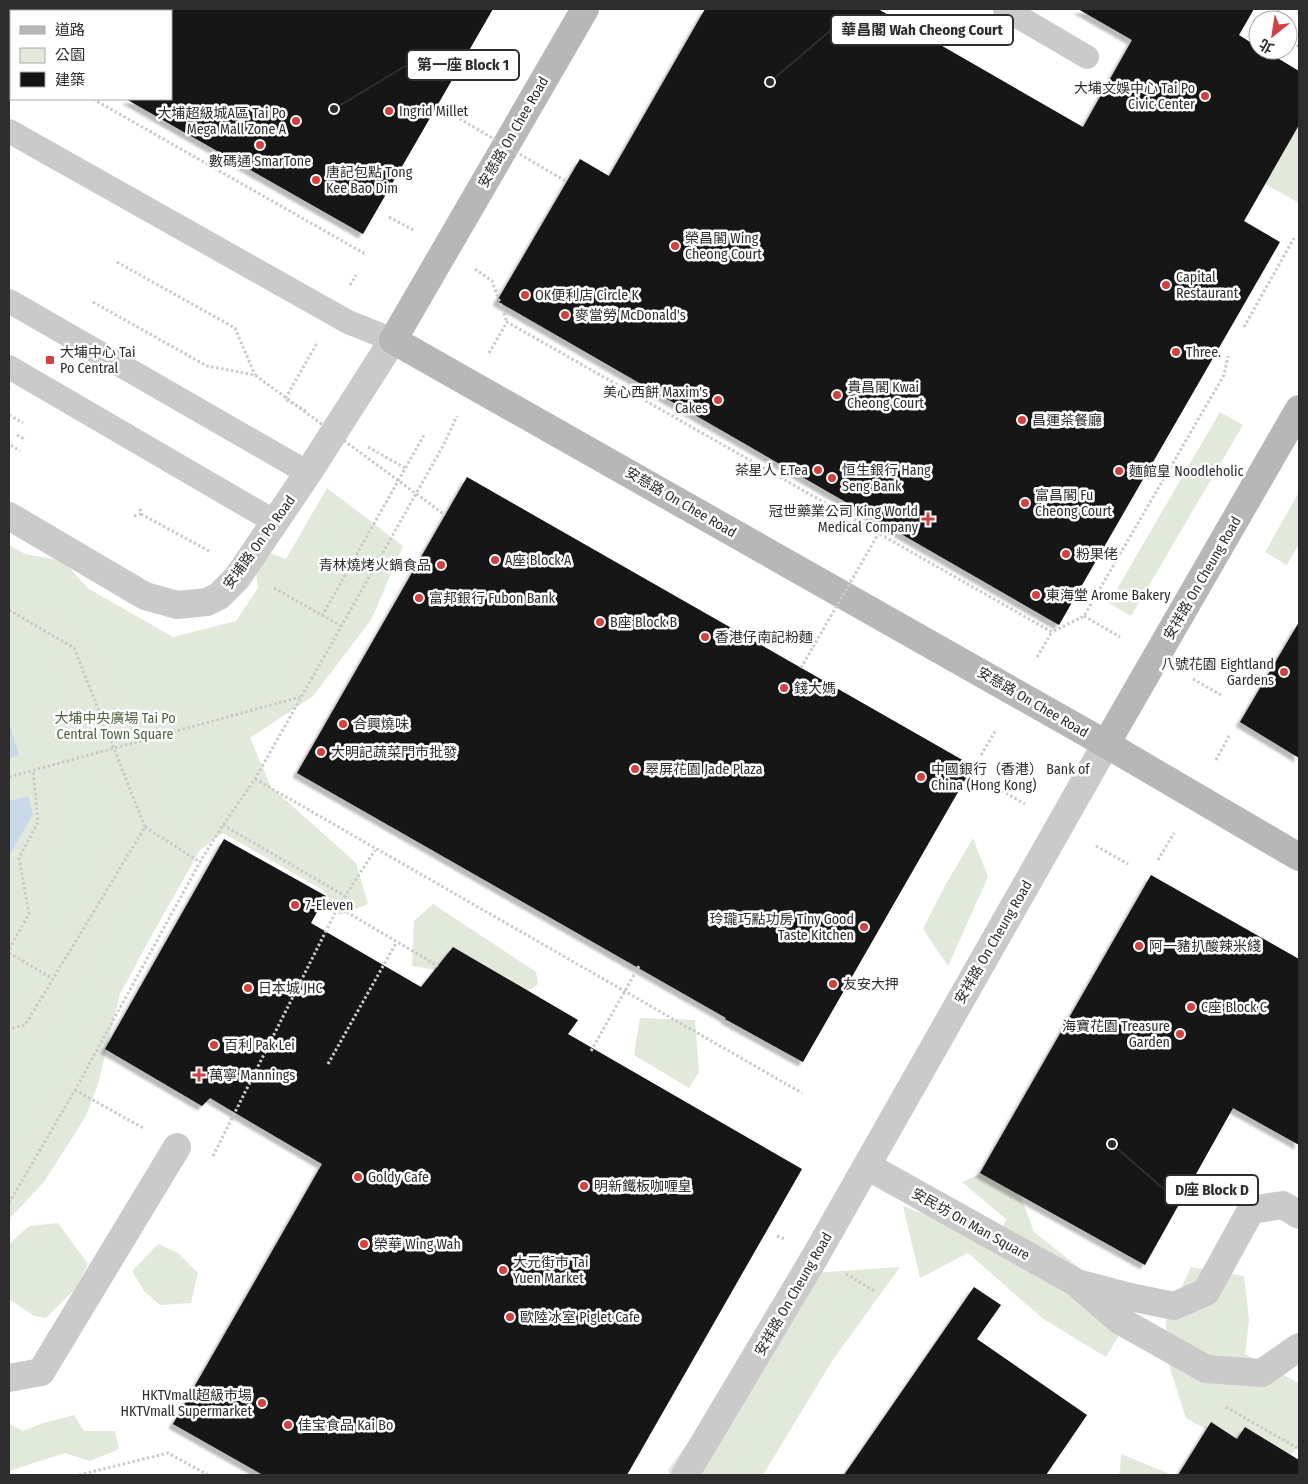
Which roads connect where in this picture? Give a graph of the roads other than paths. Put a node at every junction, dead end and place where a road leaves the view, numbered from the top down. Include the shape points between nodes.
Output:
1 (585, 9) edge
2 (1005, 9) edge
3 (1087, 57) dead end
4 (9, 131) edge
5 (9, 301) edge
6 (393, 340) junction
7 (9, 368) edge
8 (1299, 408) edge
9 (308, 473) junction
10 (9, 516) edge
11 (275, 522) junction
12 (1106, 744) junction
13 (1299, 857) edge
14 (177, 1147) road end
15 (866, 1166) junction
16 (1299, 1215) edge
17 (1075, 1282) junction
18 (1299, 1347) edge
19 (9, 1378) edge
20 (686, 1475) edge

1 - 6 street, 安慈路 On Chee Road
2 - 3 lane
4 - 6 lane via 348,322
5 - 9 lane
6 - 9 street, 安埔路 On Po Road
6 - 12 street, 安慈路 On Chee Road
7 - 11 lane
8 - 12 street, 安祥路 On Cheung Road
9 - 11 street, 安埔路 On Po Road
10 - 11 street, 安埔路 On Po Road via 146,596 177,605 207,602 219,596 237,578
12 - 13 street, 安慈路 On Chee Road
12 - 15 street, 安祥路 On Cheung Road
14 - 19 street via 41,1372
15 - 17 street, 安民坊 On Man Square
15 - 20 street, 安祥路 On Cheung Road
16 - 17 street, 安民坊 On Man Square via 1283,1205 1251,1210 1206,1292 1174,1306
17 - 18 street, 安民坊 On Man Square via 1118,1320 1206,1369 1262,1373

